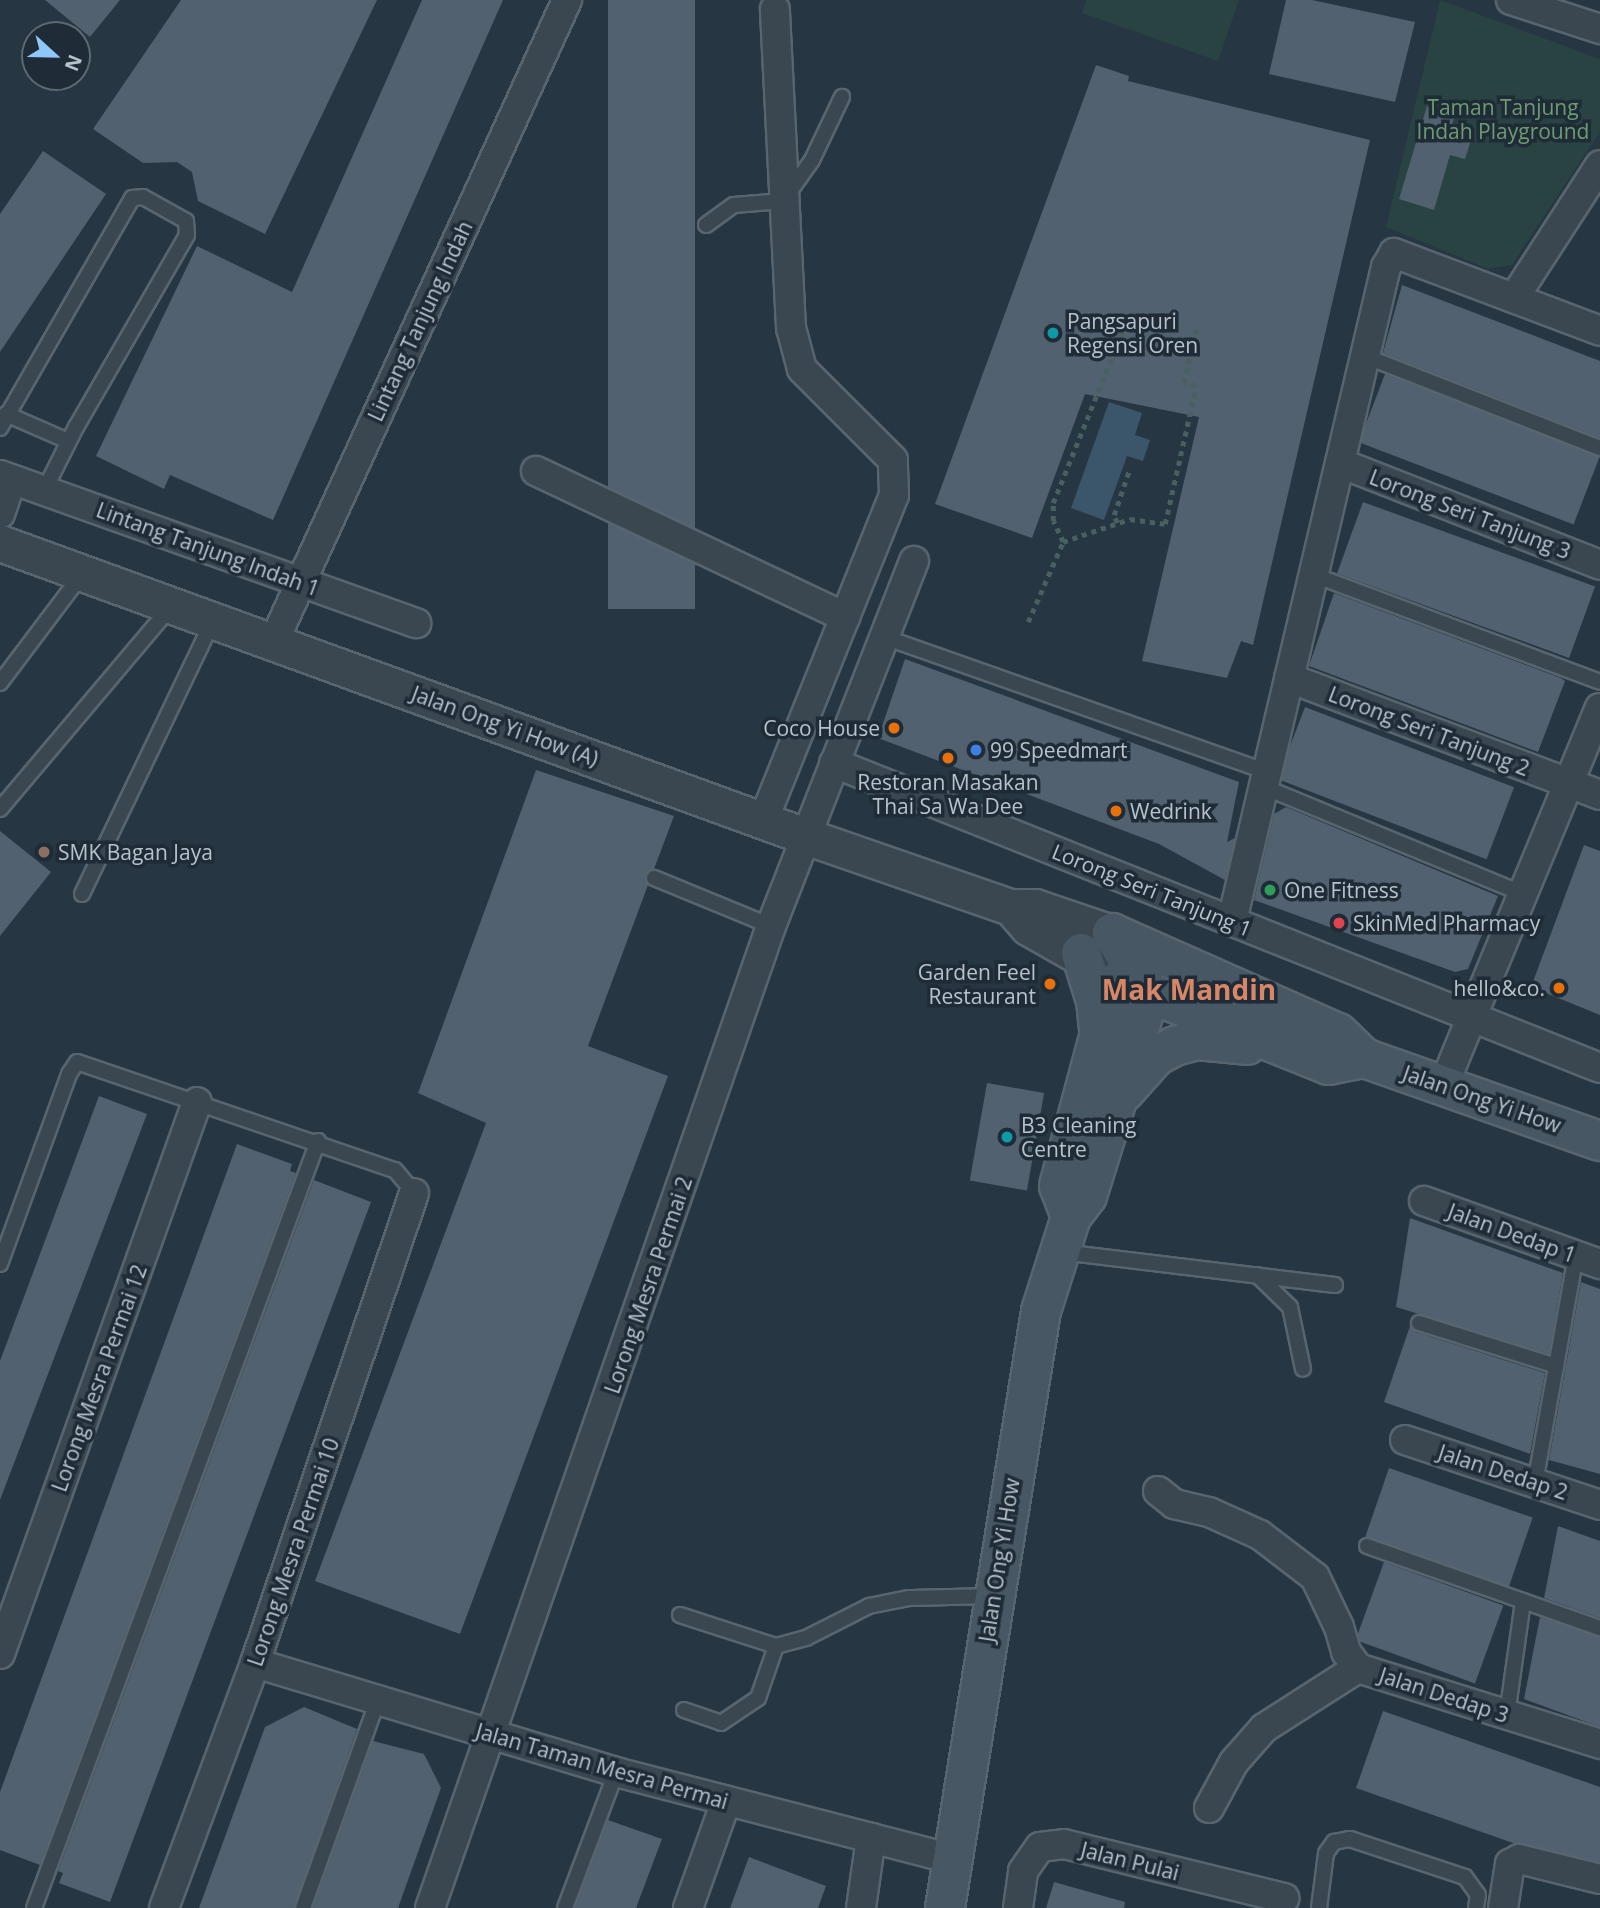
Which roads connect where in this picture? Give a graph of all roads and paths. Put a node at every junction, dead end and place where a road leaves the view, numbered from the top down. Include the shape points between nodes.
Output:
1 (566, 0) edge
2 (1511, 0) edge
3 (775, 9) dead end
4 (1600, 29) edge
5 (842, 97) dead end
6 (1600, 165) edge
7 (783, 201) junction
8 (706, 225) dead end
9 (1514, 298) junction
10 (1129, 315) dead end
11 (1196, 329) dead end
12 (1600, 331) edge
13 (1365, 356) junction
14 (6, 414) junction
15 (0, 428) edge
16 (68, 441) junction
17 (1600, 448) edge
18 (1340, 463) junction
19 (1130, 468) dead end
20 (536, 471) dead end
21 (6, 477) edge
22 (44, 491) junction
23 (0, 514) edge
24 (1117, 523) junction
25 (1063, 542) junction
26 (0, 543) edge
27 (914, 561) dead end
28 (1600, 565) edge
29 (83, 573) junction
30 (1314, 575) junction
31 (299, 582) junction
32 (173, 605) junction
33 (845, 617) junction
34 (213, 620) junction
35 (1028, 622) dead end
36 (416, 623) dead end
37 (884, 637) junction
38 (274, 641) junction
39 (1289, 678) junction
40 (1600, 682) edge
41 (0, 683) edge
42 (1600, 708) edge
43 (834, 763) junction
44 (1266, 779) junction
45 (1569, 784) junction
46 (1600, 795) edge
47 (0, 809) edge
48 (763, 821) junction
49 (805, 836) junction
50 (654, 878) dead end
51 (1521, 892) junction
52 (82, 894) dead end
53 (1232, 921) junction
54 (771, 926) junction
55 (1096, 943) junction
56 (1135, 983) junction
57 (1223, 983) junction
58 (1470, 1019) junction
59 (1100, 1033) junction
60 (1284, 1049) junction
61 (1364, 1058) junction
62 (1600, 1068) edge
63 (1444, 1084) junction
64 (197, 1102) junction
65 (1114, 1103) junction
66 (318, 1141) junction
67 (1600, 1141) edge
68 (414, 1193) joint
69 (1424, 1202) dead end
70 (1065, 1234) junction
71 (1588, 1260) edge
72 (0, 1264) edge
73 (1257, 1275) junction
74 (1335, 1285) dead end
75 (1419, 1324) dead end
76 (1556, 1366) junction
77 (1303, 1369) dead end
78 (1405, 1440) dead end
79 (1535, 1483) junction
80 (1158, 1491) dead end
81 (1600, 1505) edge
82 (1367, 1546) dead end
83 (993, 1596) junction
84 (1523, 1601) junction
85 (680, 1615) dead end
86 (1600, 1628) edge
87 (776, 1646) junction
88 (0, 1654) edge
89 (255, 1663) junction
90 (1358, 1668) junction
91 (377, 1702) junction
92 (684, 1710) dead end
93 (1507, 1715) junction
94 (494, 1735) junction
95 (1600, 1744) edge
96 (616, 1772) junction
97 (726, 1801) junction
98 (1209, 1808) dead end
99 (871, 1838) junction
100 (952, 1859) junction
101 (1600, 1879) edge
102 (1284, 1899) dead end
103 (34, 1908) edge
104 (164, 1908) edge
105 (303, 1908) edge
106 (430, 1908) edge
107 (565, 1908) edge
108 (688, 1908) edge
109 (861, 1908) edge
110 (945, 1908) edge
111 (1018, 1908) edge
112 (1319, 1908) edge
113 (1476, 1908) edge
114 (1503, 1908) edge

1 - 31 street, Lintang Tanjung Indah
2 - 4 street
3 - 7 street
5 - 7 lane via 812,160
6 - 9 street
7 - 8 lane via 734,205
7 - 33 street via 791,328 802,369 893,460 894,495
9 - 12 street
9 - 13 street via 1394,253 1386,267
10 - 25 path via 1054,503 1052,521
11 - 24 path via 1184,383 1195,386 1165,524 1130,519
13 - 17 lane
13 - 18 street
14 - 15 lane
14 - 16 lane
14 - 16 lane via 132,198 143,197 186,221 187,235
16 - 22 lane
18 - 28 street, Lorong Seri Tanjung 3
18 - 30 street
19 - 24 path via 1114,514
20 - 33 street
21 - 22 street, Lintang Tanjung Indah 1
21 - 23 street
22 - 31 street, Lintang Tanjung Indah 1
24 - 25 path
25 - 35 path
26 - 29 street, Jalan Ong Yi How (A)
27 - 37 street, Lorong Mesra Permai 2
29 - 32 street, Jalan Ong Yi How (A)
29 - 41 lane
30 - 39 street
30 - 40 lane
31 - 36 street, Lintang Tanjung Indah 1
31 - 38 street, Lintang Tanjung Indah
32 - 34 street, Jalan Ong Yi How (A)
32 - 47 lane
33 - 48 street
34 - 38 street, Jalan Ong Yi How (A)
34 - 52 lane
37 - 43 street, Lorong Mesra Permai 2
37 - 44 lane
38 - 48 street, Jalan Ong Yi How (A)
39 - 44 street
39 - 45 street, Lorong Seri Tanjung 2
42 - 45 street
43 - 49 street, Lorong Mesra Permai 2
43 - 53 street, Lorong Seri Tanjung 1
44 - 51 lane
44 - 53 street
45 - 46 street, Lorong Seri Tanjung 2
45 - 51 street
48 - 49 street, Jalan Ong Yi How (A)
49 - 54 street, Lorong Mesra Permai 2
49 - 55 street, Jalan Ong Yi How (A) via 1010,907 1035,907
50 - 54 lane
51 - 58 street
53 - 58 street, Lorong Seri Tanjung 1
54 - 94 street, Lorong Mesra Permai 2
55 - 56 main road
55 - 57 main road, Jalan Ong Yi How
55 - 59 main road
56 - 57 main road
56 - 59 main road
56 - 60 main road, Jalan Ong Yi How
56 - 65 main road, Jalan Ong Yi How
57 - 61 main road, Jalan Ong Yi How via 1338,1033
58 - 62 street, Lorong Seri Tanjung 1
58 - 63 street
59 - 70 main road via 1059,1186
60 - 61 main road, Jalan Ong Yi How via 1328,1065
60 - 65 main road via 1198,1040 1175,1046 1156,1056
61 - 63 main road, Jalan Ong Yi How
63 - 67 main road, Jalan Ong Yi How
64 - 66 lane
64 - 72 lane via 77,1062
64 - 88 street, Lorong Mesra Permai 12
65 - 70 main road, Jalan Ong Yi How via 1087,1196
66 - 68 lane via 395,1170
66 - 103 lane
68 - 89 street, Lorong Mesra Permai 10
69 - 71 street, Jalan Dedap 1
70 - 73 lane
70 - 83 main road, Jalan Ong Yi How via 1041,1311
71 - 76 lane
73 - 74 lane
73 - 77 lane via 1290,1307
75 - 76 lane
76 - 79 lane
78 - 79 street, Jalan Dedap 2
79 - 81 street, Jalan Dedap 2
80 - 90 street, Jalan Dedap 3 via 1174,1504 1209,1512 1260,1535 1315,1577 1346,1652
82 - 84 lane
83 - 87 lane via 909,1598 869,1606 806,1638
83 - 100 main road, Jalan Ong Yi How
84 - 86 lane
84 - 93 lane
85 - 87 lane
87 - 92 lane via 758,1698 740,1711 721,1724
89 - 91 street, Jalan Taman Mesra Permai
89 - 104 street, Lorong Mesra Permai 10
90 - 93 street, Jalan Dedap 3
90 - 98 street via 1264,1728 1234,1762
91 - 94 street, Jalan Taman Mesra Permai
91 - 105 lane
93 - 95 street, Jalan Dedap 3
94 - 96 street, Jalan Taman Mesra Permai
94 - 106 street, Lorong Mesra Permai 2
96 - 97 street, Jalan Taman Mesra Permai
96 - 107 lane
97 - 99 street, Jalan Taman Mesra Permai
97 - 108 street
99 - 100 street, Jalan Taman Mesra Permai
99 - 109 street
100 - 110 main road, Jalan Ong Yi How
101 - 114 street via 1519,1859 1510,1864
102 - 111 street, Jalan Pulai via 1064,1844 1040,1847 1023,1871
112 - 113 lane via 1326,1853 1334,1842 1350,1839 1465,1877 1478,1895

